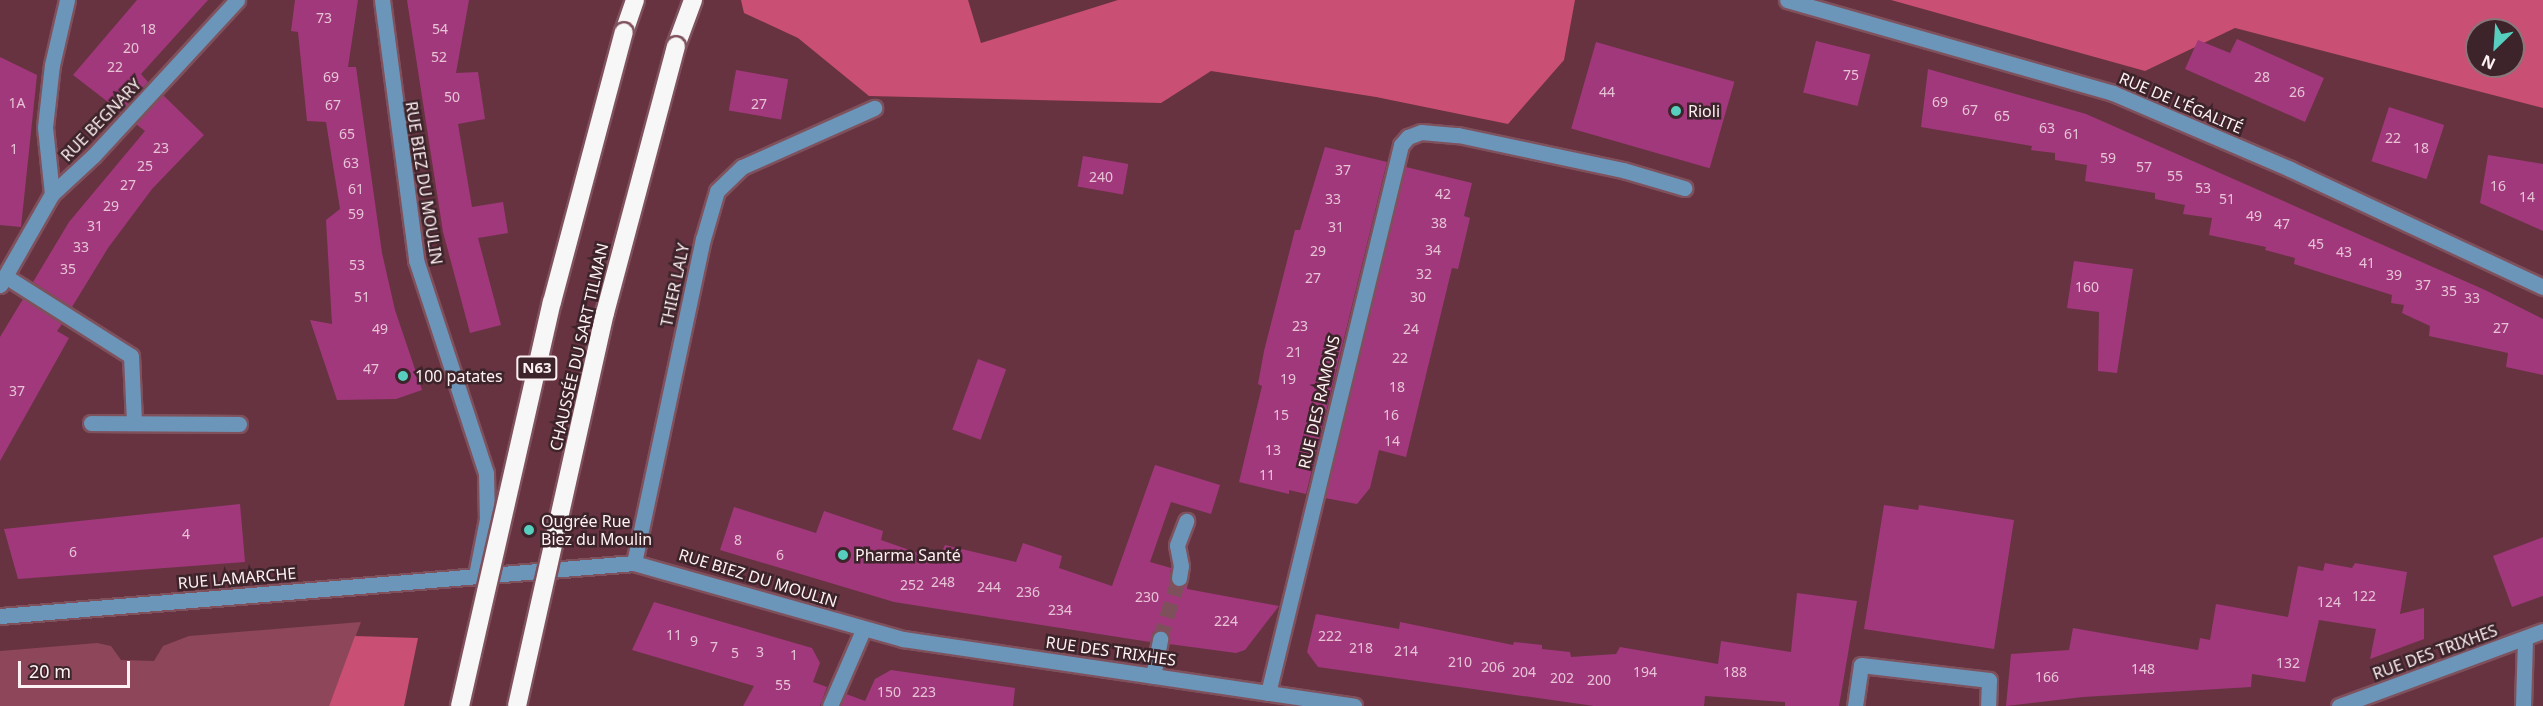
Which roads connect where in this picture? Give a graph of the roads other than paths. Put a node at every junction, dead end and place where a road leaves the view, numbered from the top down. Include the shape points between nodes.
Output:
1 (67, 0) edge
2 (237, 0) edge
3 (381, 0) edge
4 (635, 0) edge
5 (693, 0) edge
6 (1788, 0) edge
7 (874, 108) dead end
8 (1684, 188) dead end
9 (52, 194) junction
10 (2, 280) edge
11 (2543, 287) edge
12 (91, 423) dead end
13 (134, 423) junction
14 (239, 424) dead end
15 (1186, 521) dead end
16 (634, 563) junction
17 (476, 575) junction
18 (1179, 578) tunnel mouth
19 (0, 616) edge
20 (863, 630) junction
21 (2543, 632) edge
22 (1160, 639) tunnel mouth
23 (2525, 639) junction
24 (1154, 676) junction
25 (1268, 693) junction
26 (460, 706) edge
27 (517, 706) edge
28 (830, 706) edge
29 (1354, 706) edge
30 (1855, 706) edge
31 (1988, 706) edge
32 (2339, 706) edge
33 (2523, 706) edge

1 - 9 street via 51,65 45,127
2 - 9 street, RUE BEGNARY via 94,155
3 - 17 street, RUE BIEZ DU MOULIN via 416,260 486,473 487,519
4 - 26 highway, CHAUSSÉE DU SART TILMAN / N63, bridge via 552,302
5 - 27 highway, CHAUSSÉE DU SART TILMAN, bridge via 676,46 605,313
6 - 11 street, RUE DE L'ÉGALITÉ via 2113,93
7 - 16 street, THIER LALY via 742,167 717,191 705,231
8 - 25 street, RUE DES RAMONS via 1512,146 1421,132 1408,136 1395,162
9 - 10 street, RUE BEGNARY
10 - 13 street via 131,356
12 - 13 street
13 - 14 street
15 - 18 street via 1177,545
16 - 17 street, RUE BIEZ DU MOULIN
16 - 20 street, RUE BIEZ DU MOULIN via 668,569
17 - 19 street, RUE LAMARCHE
20 - 24 street, RUE DES TRIXHES
20 - 28 street
21 - 23 street, RUE DES TRIXHES
22 - 24 street
23 - 32 street, RUE DES TRIXHES
23 - 33 street
24 - 25 street, RUE DES TRIXHES
25 - 29 street, RUE DES TRIXHES
30 - 31 street via 1861,665 1989,680

